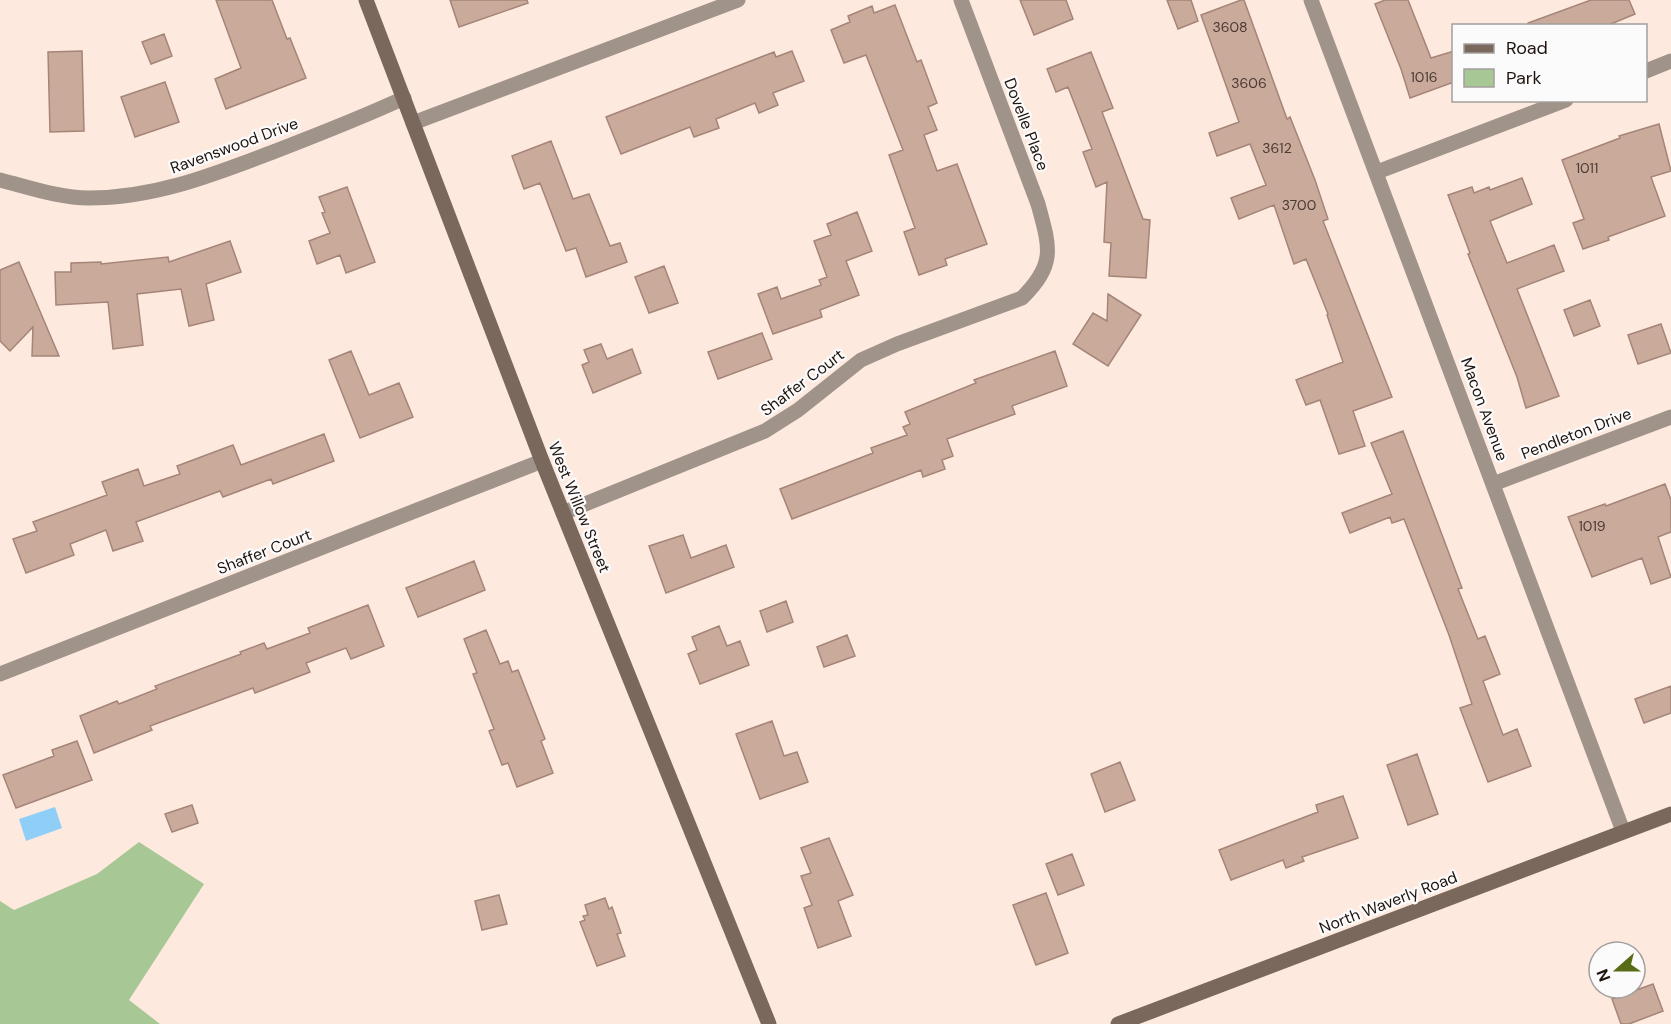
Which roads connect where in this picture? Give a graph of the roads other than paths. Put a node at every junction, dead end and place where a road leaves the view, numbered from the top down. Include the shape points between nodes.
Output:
1 (366, 0) edge
2 (738, 0) edge
3 (961, 0) edge
4 (1311, 0) edge
5 (1671, 61) edge
6 (1647, 71) edge
7 (404, 98) junction
8 (1561, 102) edge
9 (413, 123) junction
10 (1377, 172) junction
11 (0, 180) edge
12 (1048, 263) joint
13 (1671, 417) edge
14 (542, 461) junction
15 (1493, 484) junction
16 (563, 513) junction
17 (0, 674) edge
18 (1671, 814) edge
19 (1623, 831) junction
20 (769, 1024) edge
21 (1118, 1024) edge

1 - 7 street, West Willow Street
2 - 9 street
3 - 12 street, Dovelle Place via 1038,204
4 - 10 street, Macon Avenue
5 - 6 street
7 - 9 street, West Willow Street
7 - 11 street, Ravenswood Drive via 196,181 141,195 87,198
8 - 10 street
9 - 14 street, West Willow Street
10 - 15 street, Macon Avenue
12 - 16 street, Shaffer Court via 1036,285 1022,298 861,360 798,411 765,431
13 - 15 street, Pendleton Drive
14 - 16 street, West Willow Street
14 - 17 street, Shaffer Court
15 - 19 street, Macon Avenue
16 - 20 street, West Willow Street
18 - 19 street, North Waverly Road
19 - 21 street, North Waverly Road

